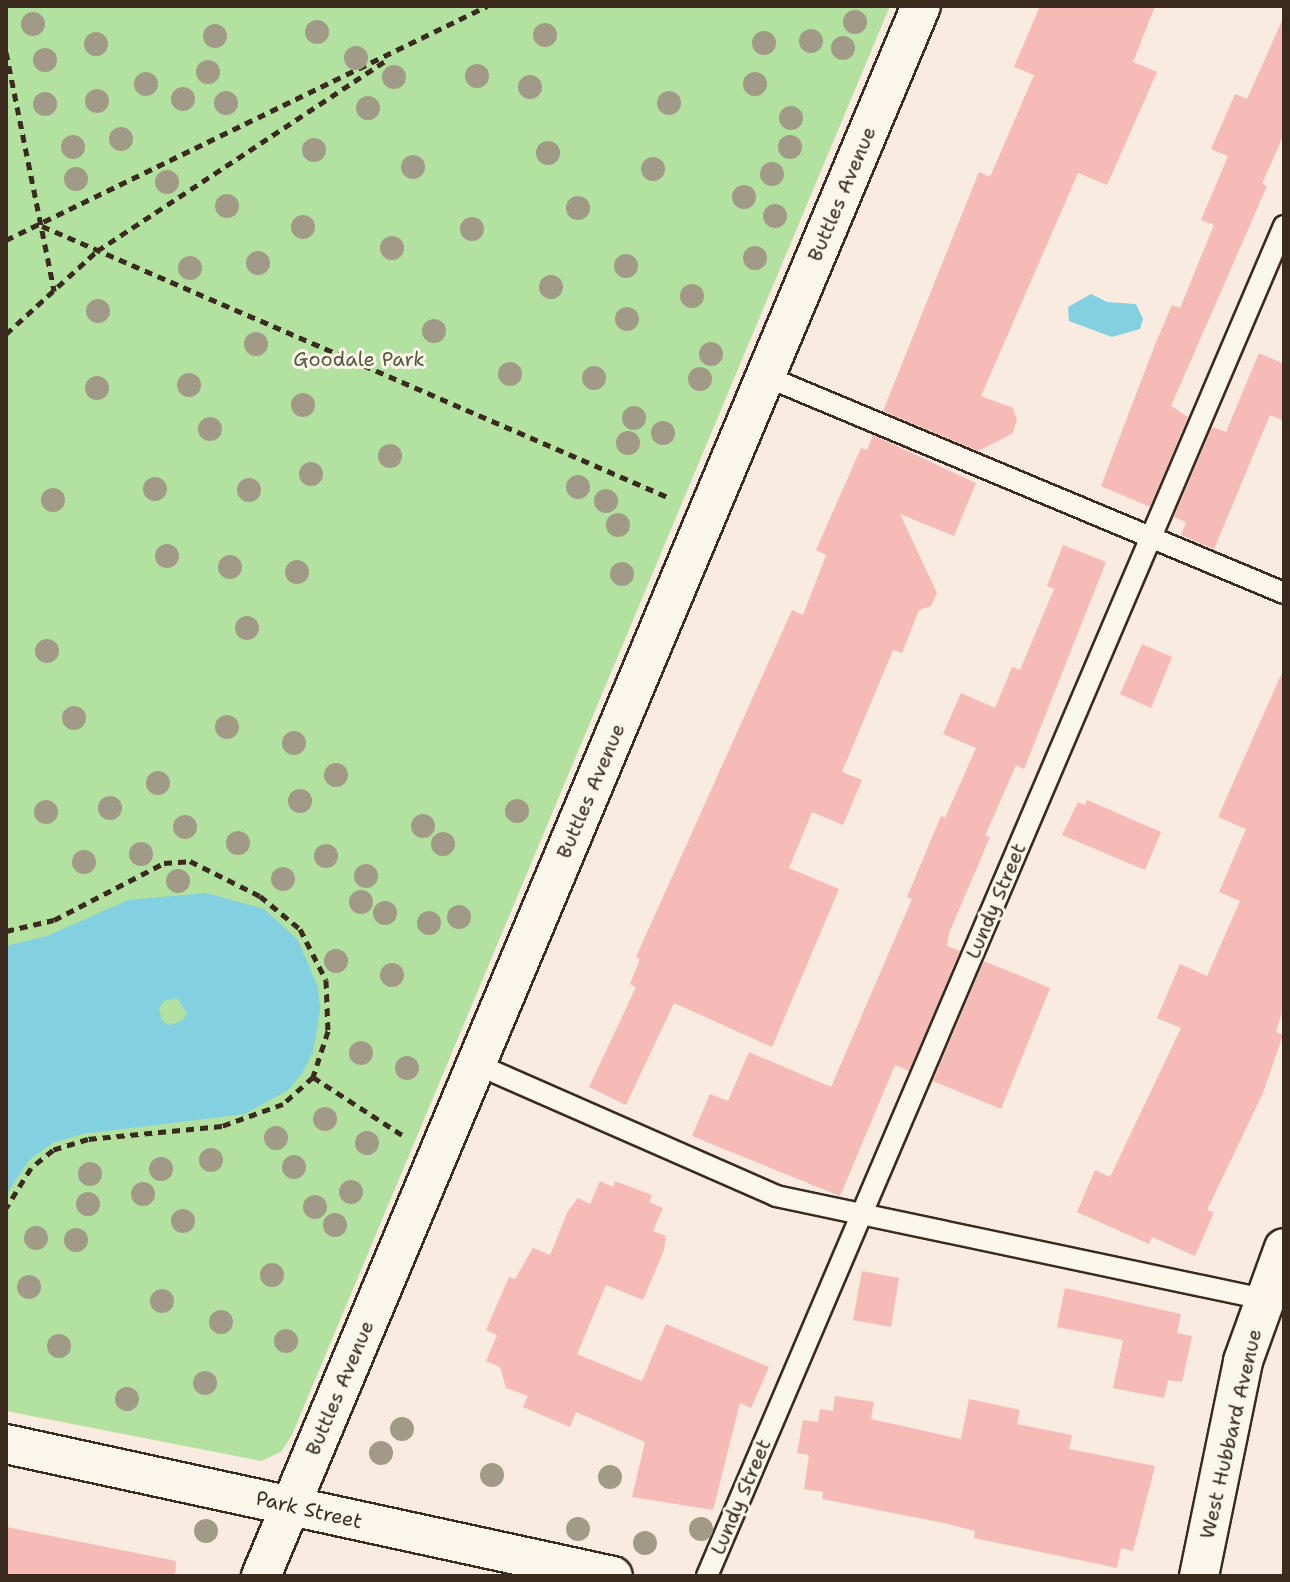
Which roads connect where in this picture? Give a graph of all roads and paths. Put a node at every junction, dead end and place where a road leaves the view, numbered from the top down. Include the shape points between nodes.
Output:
1 (487, 6) edge
2 (921, 6) edge
3 (404, 48) junction
4 (6, 52) edge
5 (42, 226) junction
6 (1284, 226) edge
7 (6, 240) edge
8 (97, 251) junction
9 (54, 291) junction
10 (6, 334) edge
11 (765, 376) junction
12 (670, 498) dead end
13 (1151, 537) junction
14 (1284, 593) edge
15 (6, 931) edge
16 (476, 1064) junction
17 (313, 1077) junction
18 (404, 1136) dead end
19 (6, 1208) edge
20 (860, 1217) junction
21 (1284, 1248) edge
22 (1274, 1301) edge
23 (6, 1444) edge
24 (290, 1507) junction
25 (261, 1576) edge
26 (613, 1576) edge
27 (707, 1576) edge
28 (1199, 1576) edge

1 - 3 path
2 - 11 street, Buttles Avenue
3 - 5 path
3 - 8 path
4 - 5 path
5 - 7 path
5 - 8 path
5 - 9 path
6 - 13 lane, Lundy Street
8 - 9 path
8 - 12 path
9 - 10 path
11 - 13 lane
11 - 16 street, Buttles Avenue
13 - 14 lane
13 - 20 lane, Lundy Street
15 - 17 path via 54,920 164,863 190,861 260,896 300,929 326,980 328,1031
16 - 20 lane via 776,1196
16 - 24 street, Buttles Avenue
17 - 18 path
17 - 19 path via 283,1104 256,1118 88,1139 53,1150 31,1168
20 - 22 lane
20 - 27 lane, Lundy Street
21 - 22 street, West Hubbard Avenue
22 - 28 street, West Hubbard Avenue via 1240,1375
23 - 24 street, Park Street
24 - 25 street, Buttles Avenue
24 - 26 street, Park Street

